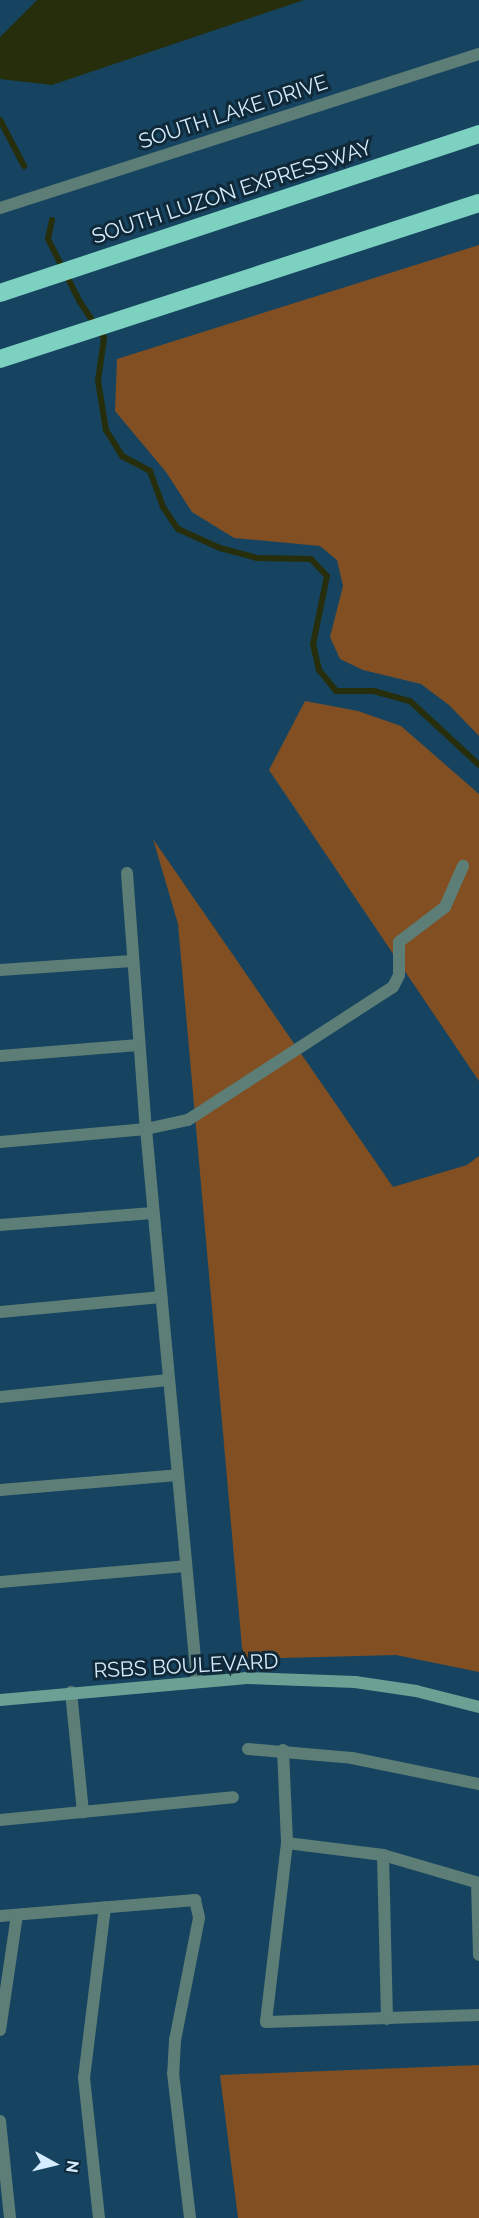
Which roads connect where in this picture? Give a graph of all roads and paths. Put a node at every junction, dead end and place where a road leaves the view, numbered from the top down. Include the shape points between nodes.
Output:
1 (479, 54) edge
2 (479, 134) edge
3 (479, 203) edge
4 (0, 208) edge
5 (0, 293) edge
6 (0, 359) edge
7 (463, 866) dead end
8 (127, 873) dead end
9 (132, 961) junction
10 (0, 970) edge
11 (139, 1045) junction
12 (0, 1056) edge
13 (146, 1129) junction
14 (0, 1142) edge
15 (153, 1213) junction
16 (0, 1225) edge
17 (161, 1297) junction
18 (0, 1312) edge
19 (168, 1380) junction
20 (0, 1397) edge
21 (177, 1475) junction
22 (0, 1490) edge
23 (185, 1566) junction
24 (0, 1582) edge
25 (197, 1681) junction
26 (71, 1692) junction
27 (0, 1700) edge
28 (479, 1707) edge
29 (248, 1749) dead end
30 (283, 1750) junction
31 (479, 1784) edge
32 (233, 1797) dead end
33 (82, 1812) junction
34 (0, 1820) edge
35 (287, 1843) junction
36 (383, 1855) junction
37 (478, 1883) edge
38 (105, 1907) junction
39 (17, 1915) junction
40 (0, 1916) edge
41 (479, 1955) edge
42 (2, 1997) edge
43 (479, 2015) edge
44 (387, 2019) junction
45 (0, 2030) edge
46 (0, 2121) edge
47 (2, 2164) edge
48 (10, 2218) edge
49 (99, 2218) edge
50 (190, 2218) edge

1 - 4 street, SOUTH LAKE DRIVE
2 - 5 highway, SOUTH LUZON EXPRESSWAY
3 - 6 highway
7 - 13 street via 445,907 399,942 399,975 393,987 188,1120
8 - 9 street
9 - 10 street
9 - 11 street
11 - 12 street
11 - 13 street
13 - 14 street
13 - 15 street
15 - 16 street
15 - 17 street
17 - 18 street
17 - 19 street
19 - 20 street
19 - 21 street
21 - 22 street
21 - 23 street
23 - 24 street
23 - 25 street
25 - 26 street, RSBS BOULEVARD
25 - 28 street, RSBS BOULEVARD via 247,1678 355,1682 416,1691
26 - 27 street, RSBS BOULEVARD
26 - 33 street
29 - 30 street
30 - 31 street via 411,1768
30 - 35 street
32 - 33 street
33 - 34 street
35 - 36 street
35 - 44 street via 266,2022
36 - 37 street
36 - 44 street
37 - 41 street
38 - 39 street
38 - 49 street via 84,2078
38 - 50 street via 187,1898 195,1900 199,1908 175,2040 173,2073
39 - 40 street
39 - 42 street
42 - 45 street
43 - 44 street
46 - 47 street
47 - 48 street

